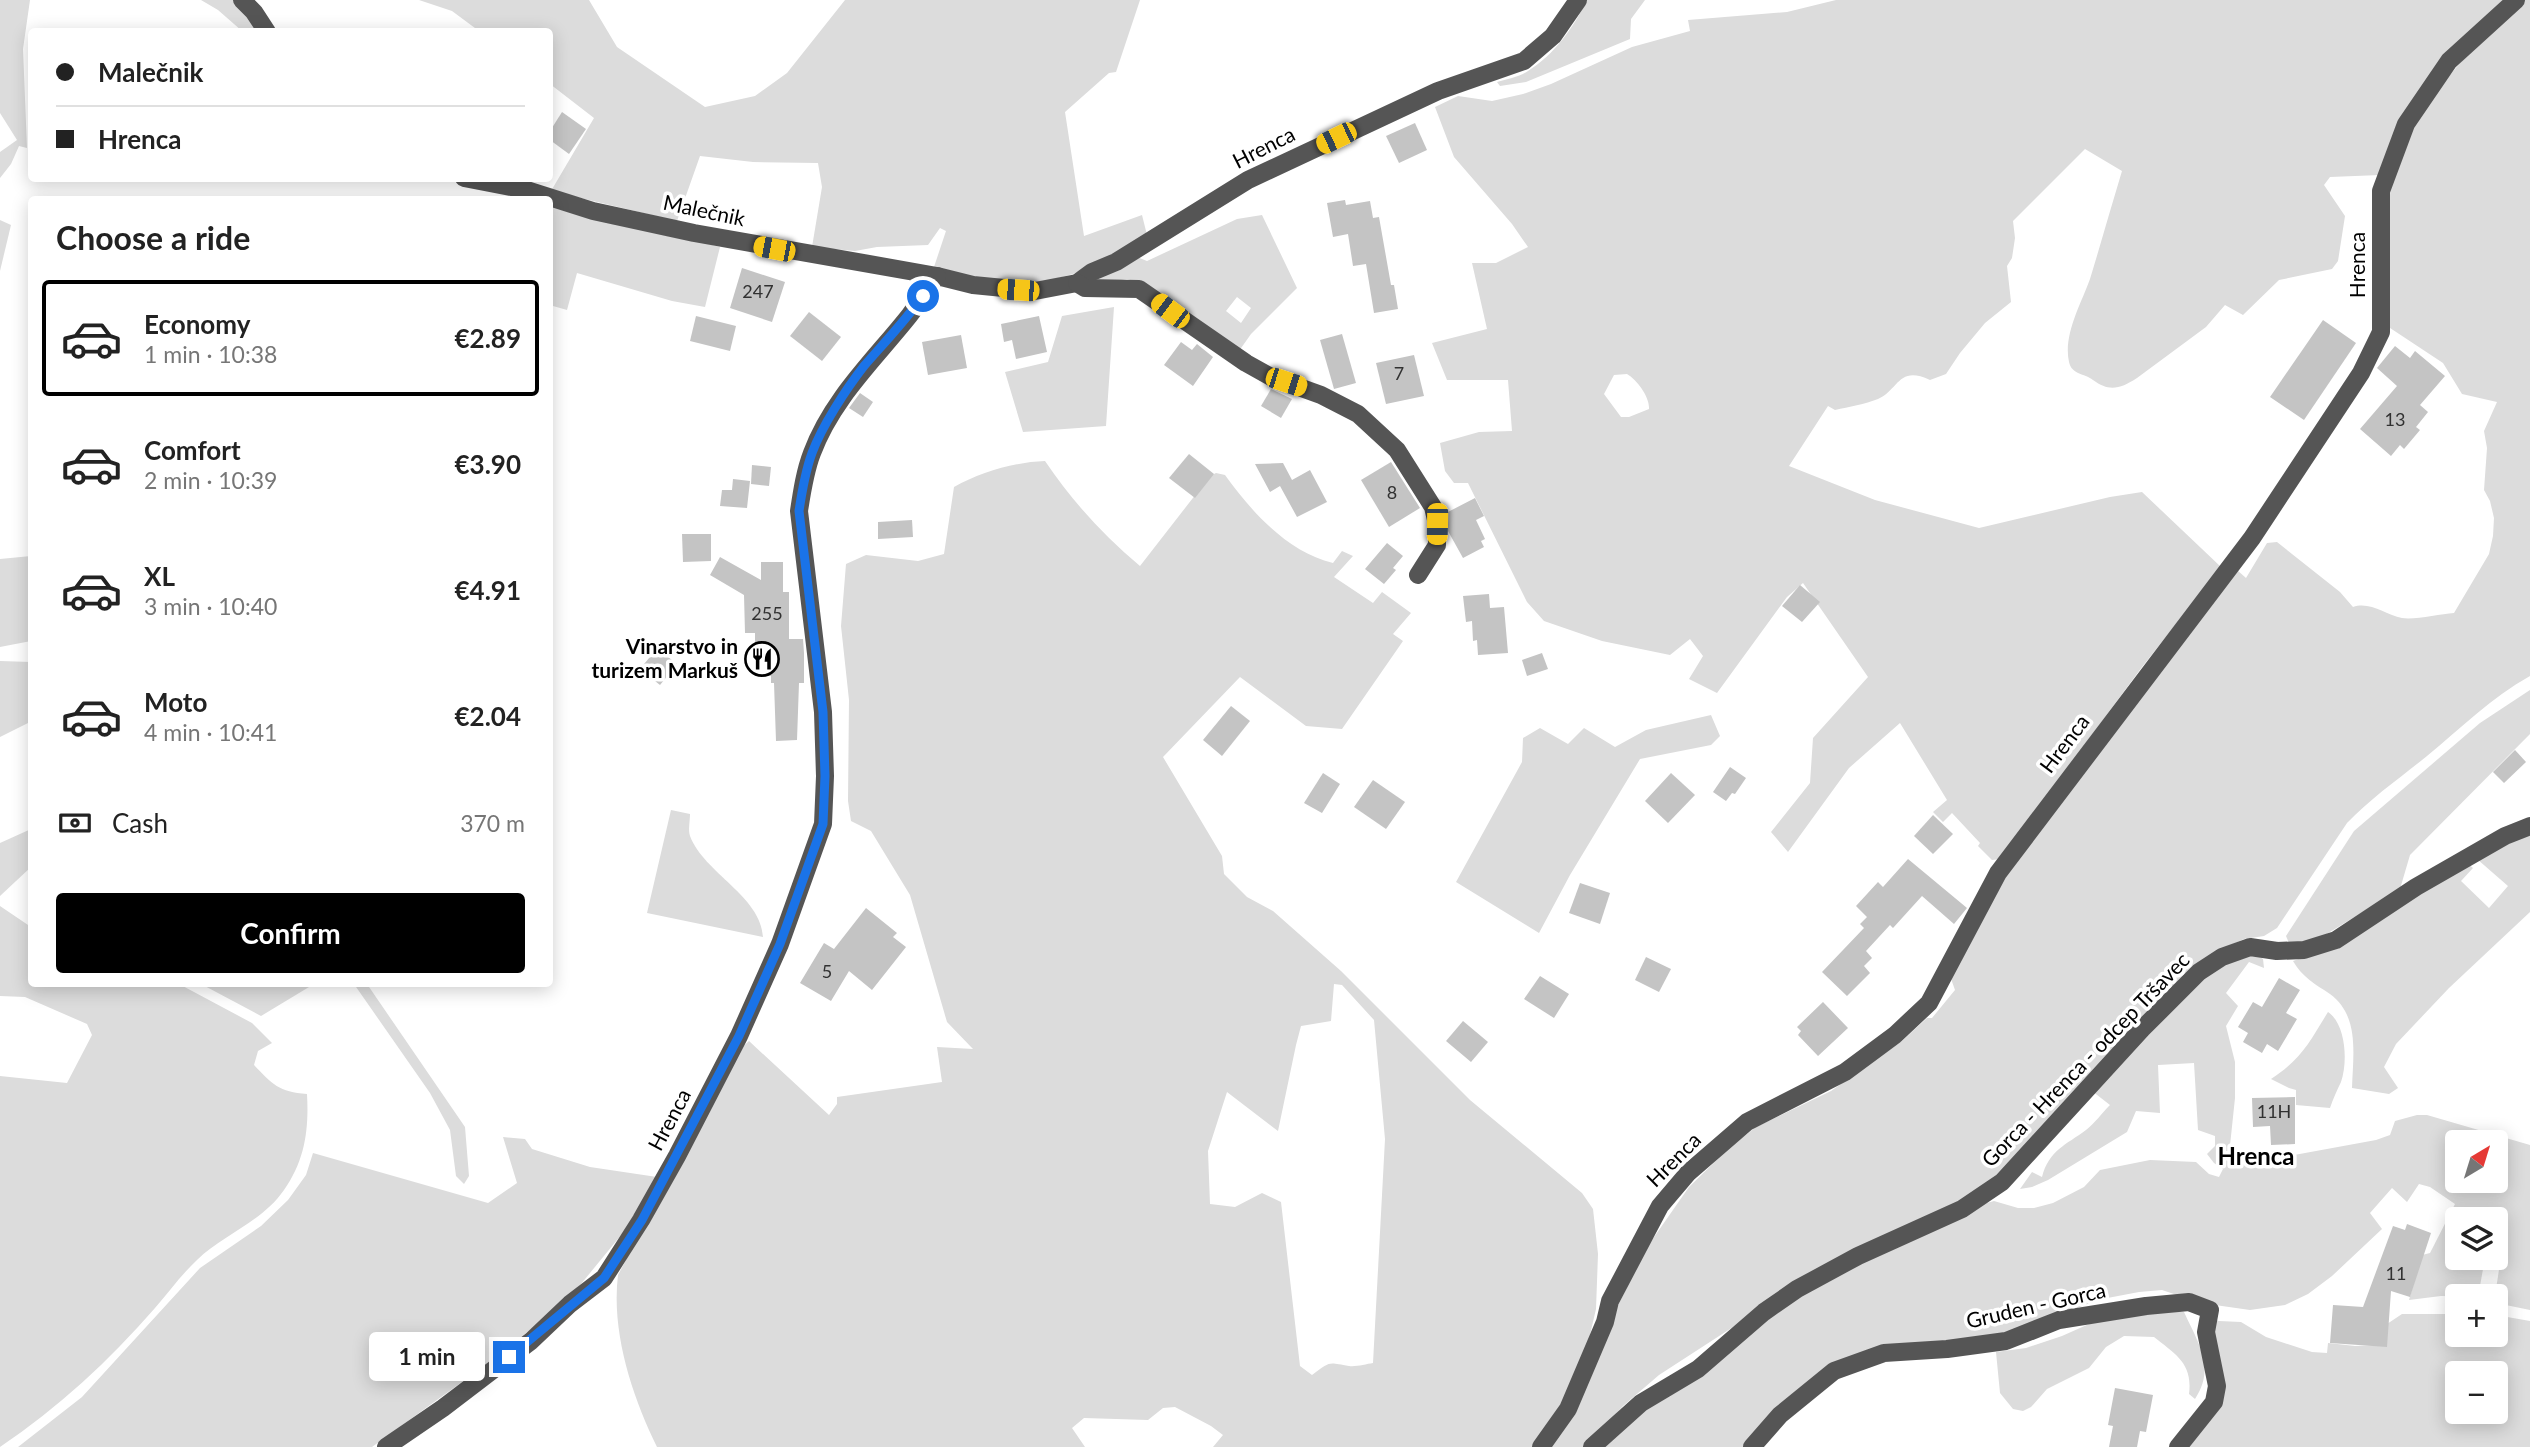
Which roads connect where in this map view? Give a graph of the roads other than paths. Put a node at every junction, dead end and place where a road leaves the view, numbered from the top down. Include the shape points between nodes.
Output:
1 (242, 0) edge
2 (1578, 0) edge
3 (2516, 0) edge
4 (264, 28) edge
5 (485, 182) edge
6 (546, 196) edge
7 (553, 198) edge
8 (937, 276) junction
9 (1077, 283) junction
10 (1035, 291) joint
11 (1418, 575) dead end
12 (2530, 825) edge
13 (386, 1447) edge
14 (1541, 1447) edge
15 (1592, 1447) edge
16 (1752, 1447) edge
17 (2178, 1447) edge

1 - 4 street
2 - 9 street, Hrenca via 1553,37 1524,61 1438,92 1248,180
3 - 14 street, Hrenca via 2449,61 2406,124 2381,191 2381,332 2361,373 2252,538 1998,873 1929,1003 1845,1072 1747,1122 1688,1173 1660,1206 1610,1301 1568,1409
5 - 6 street, Malečnik
7 - 8 street, Malečnik via 694,233
8 - 10 street, Malečnik
8 - 13 street, Hrenca via 863,368 812,452 799,511 823,712 823,824 780,944 739,1036 642,1220 604,1278 531,1341
9 - 10 street, Hrenca
9 - 11 street, Hrenca via 1085,288 1139,289 1255,368 1358,414 1397,450 1433,508 1437,545
12 - 15 street, Gorca - Hrenca - odcep Tršavec via 2416,887 2336,940 2304,950 2250,947 2199,972 2002,1182 1962,1209 1797,1289 1698,1369 1641,1403
16 - 17 street, Gruden - Gorca via 1780,1415 1834,1371 1884,1353 2006,1341 2059,1320 2189,1302 2210,1310 2206,1332 2217,1386 2214,1402

